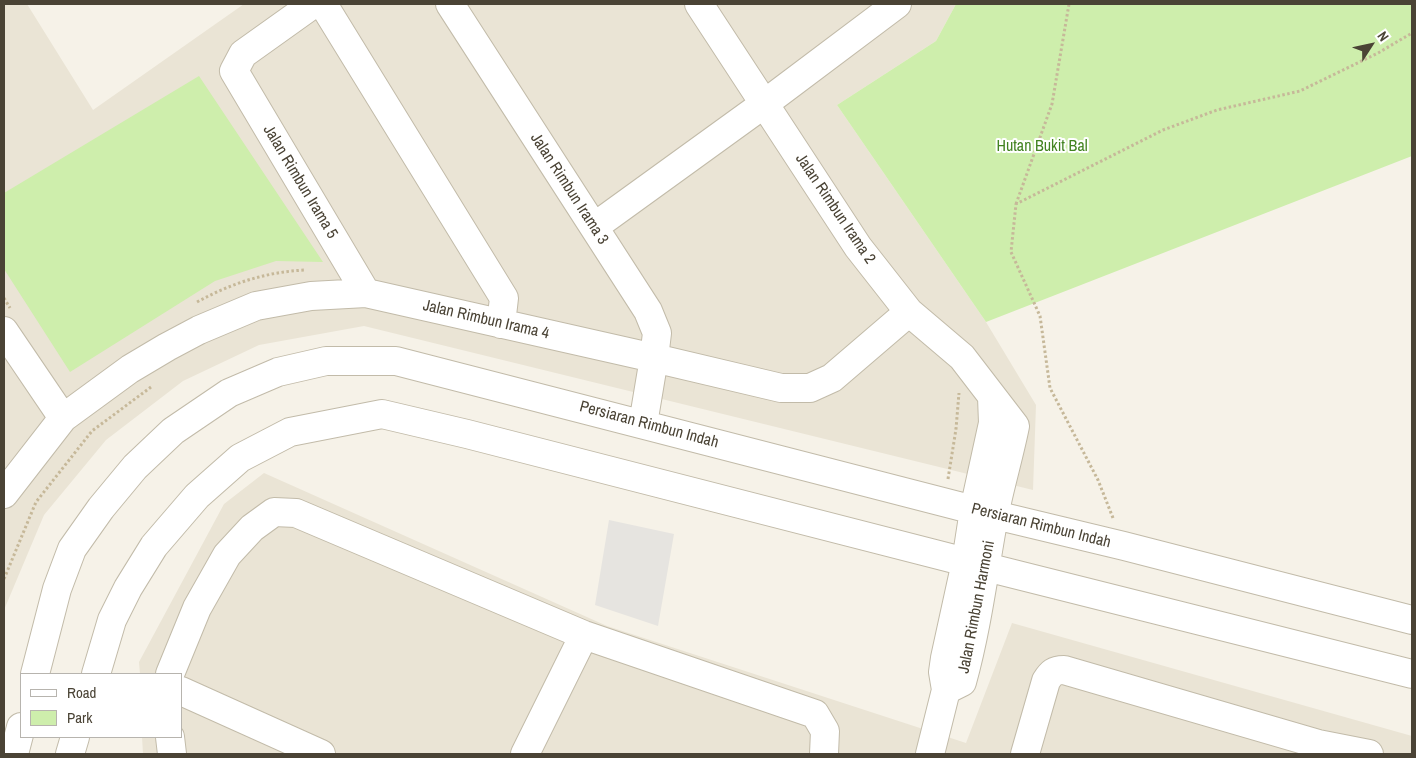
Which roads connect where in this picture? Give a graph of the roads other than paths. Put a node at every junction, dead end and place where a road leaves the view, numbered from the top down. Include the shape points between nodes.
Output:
1 (313, 4) edge
2 (323, 4) edge
3 (450, 4) edge
4 (699, 4) edge
5 (897, 4) edge
6 (764, 104) junction
7 (594, 226) junction
8 (366, 293) junction
9 (909, 312) junction
10 (9, 322) edge
11 (501, 324) junction
12 (654, 358) junction
13 (63, 418) junction
14 (643, 424) junction
15 (4, 494) edge
16 (984, 512) junction
17 (976, 564) junction
18 (1412, 620) edge
19 (584, 635) junction
20 (35, 673) edge
21 (96, 673) edge
22 (170, 673) edge
23 (1412, 674) edge
24 (182, 690) edge
25 (20, 731) edge
26 (75, 738) edge
27 (170, 738) edge
28 (1316, 749) edge
29 (14, 754) edge
30 (70, 754) edge
31 (172, 754) edge
32 (321, 754) edge
33 (525, 754) edge
34 (824, 754) edge
35 (930, 754) edge
36 (1025, 754) edge
37 (1369, 754) edge

1 - 8 street, Jalan Rimbun Irama 5 via 243,54 234,71
2 - 11 street via 504,298
3 - 7 street, Jalan Rimbun Irama 3
4 - 6 street, Jalan Rimbun Irama 2
5 - 6 street
6 - 7 street
6 - 9 street, Jalan Rimbun Irama 2 via 858,246
7 - 12 street, Jalan Rimbun Irama 3 via 648,311 657,333
8 - 11 street, Jalan Rimbun Irama 4
8 - 13 street, Jalan Rimbun Irama 4 via 311,296 256,306 167,347 130,369
9 - 12 street, Jalan Rimbun Irama 4 via 832,378 810,388 781,388
9 - 16 street, Jalan Rimbun Irama 2 via 962,357 992,397 993,423
10 - 13 street
11 - 12 street, Jalan Rimbun Irama 4
12 - 14 street, Jalan Rimbun Irama 3
13 - 15 street
14 - 16 street, Persiaran Rimbun Indah
14 - 20 street, Persiaran Rimbun Indah via 396,361 326,361 278,372 229,393 173,431 135,467 101,508 72,549 57,589
16 - 17 street, Jalan Rimbun Harmoni
16 - 18 street, Persiaran Rimbun Indah
17 - 21 street via 382,414 290,432 240,458 197,496 154,546 128,588 112,620
17 - 23 street
17 - 35 street, Jalan Rimbun Harmoni via 945,658 946,690
19 - 22 street via 296,514 274,512 252,528 227,555 197,608
19 - 33 street
19 - 34 street via 815,714 825,731
24 - 32 street
25 - 29 street
26 - 30 street
27 - 31 street
28 - 36 street via 1056,670 1046,681
28 - 37 street

